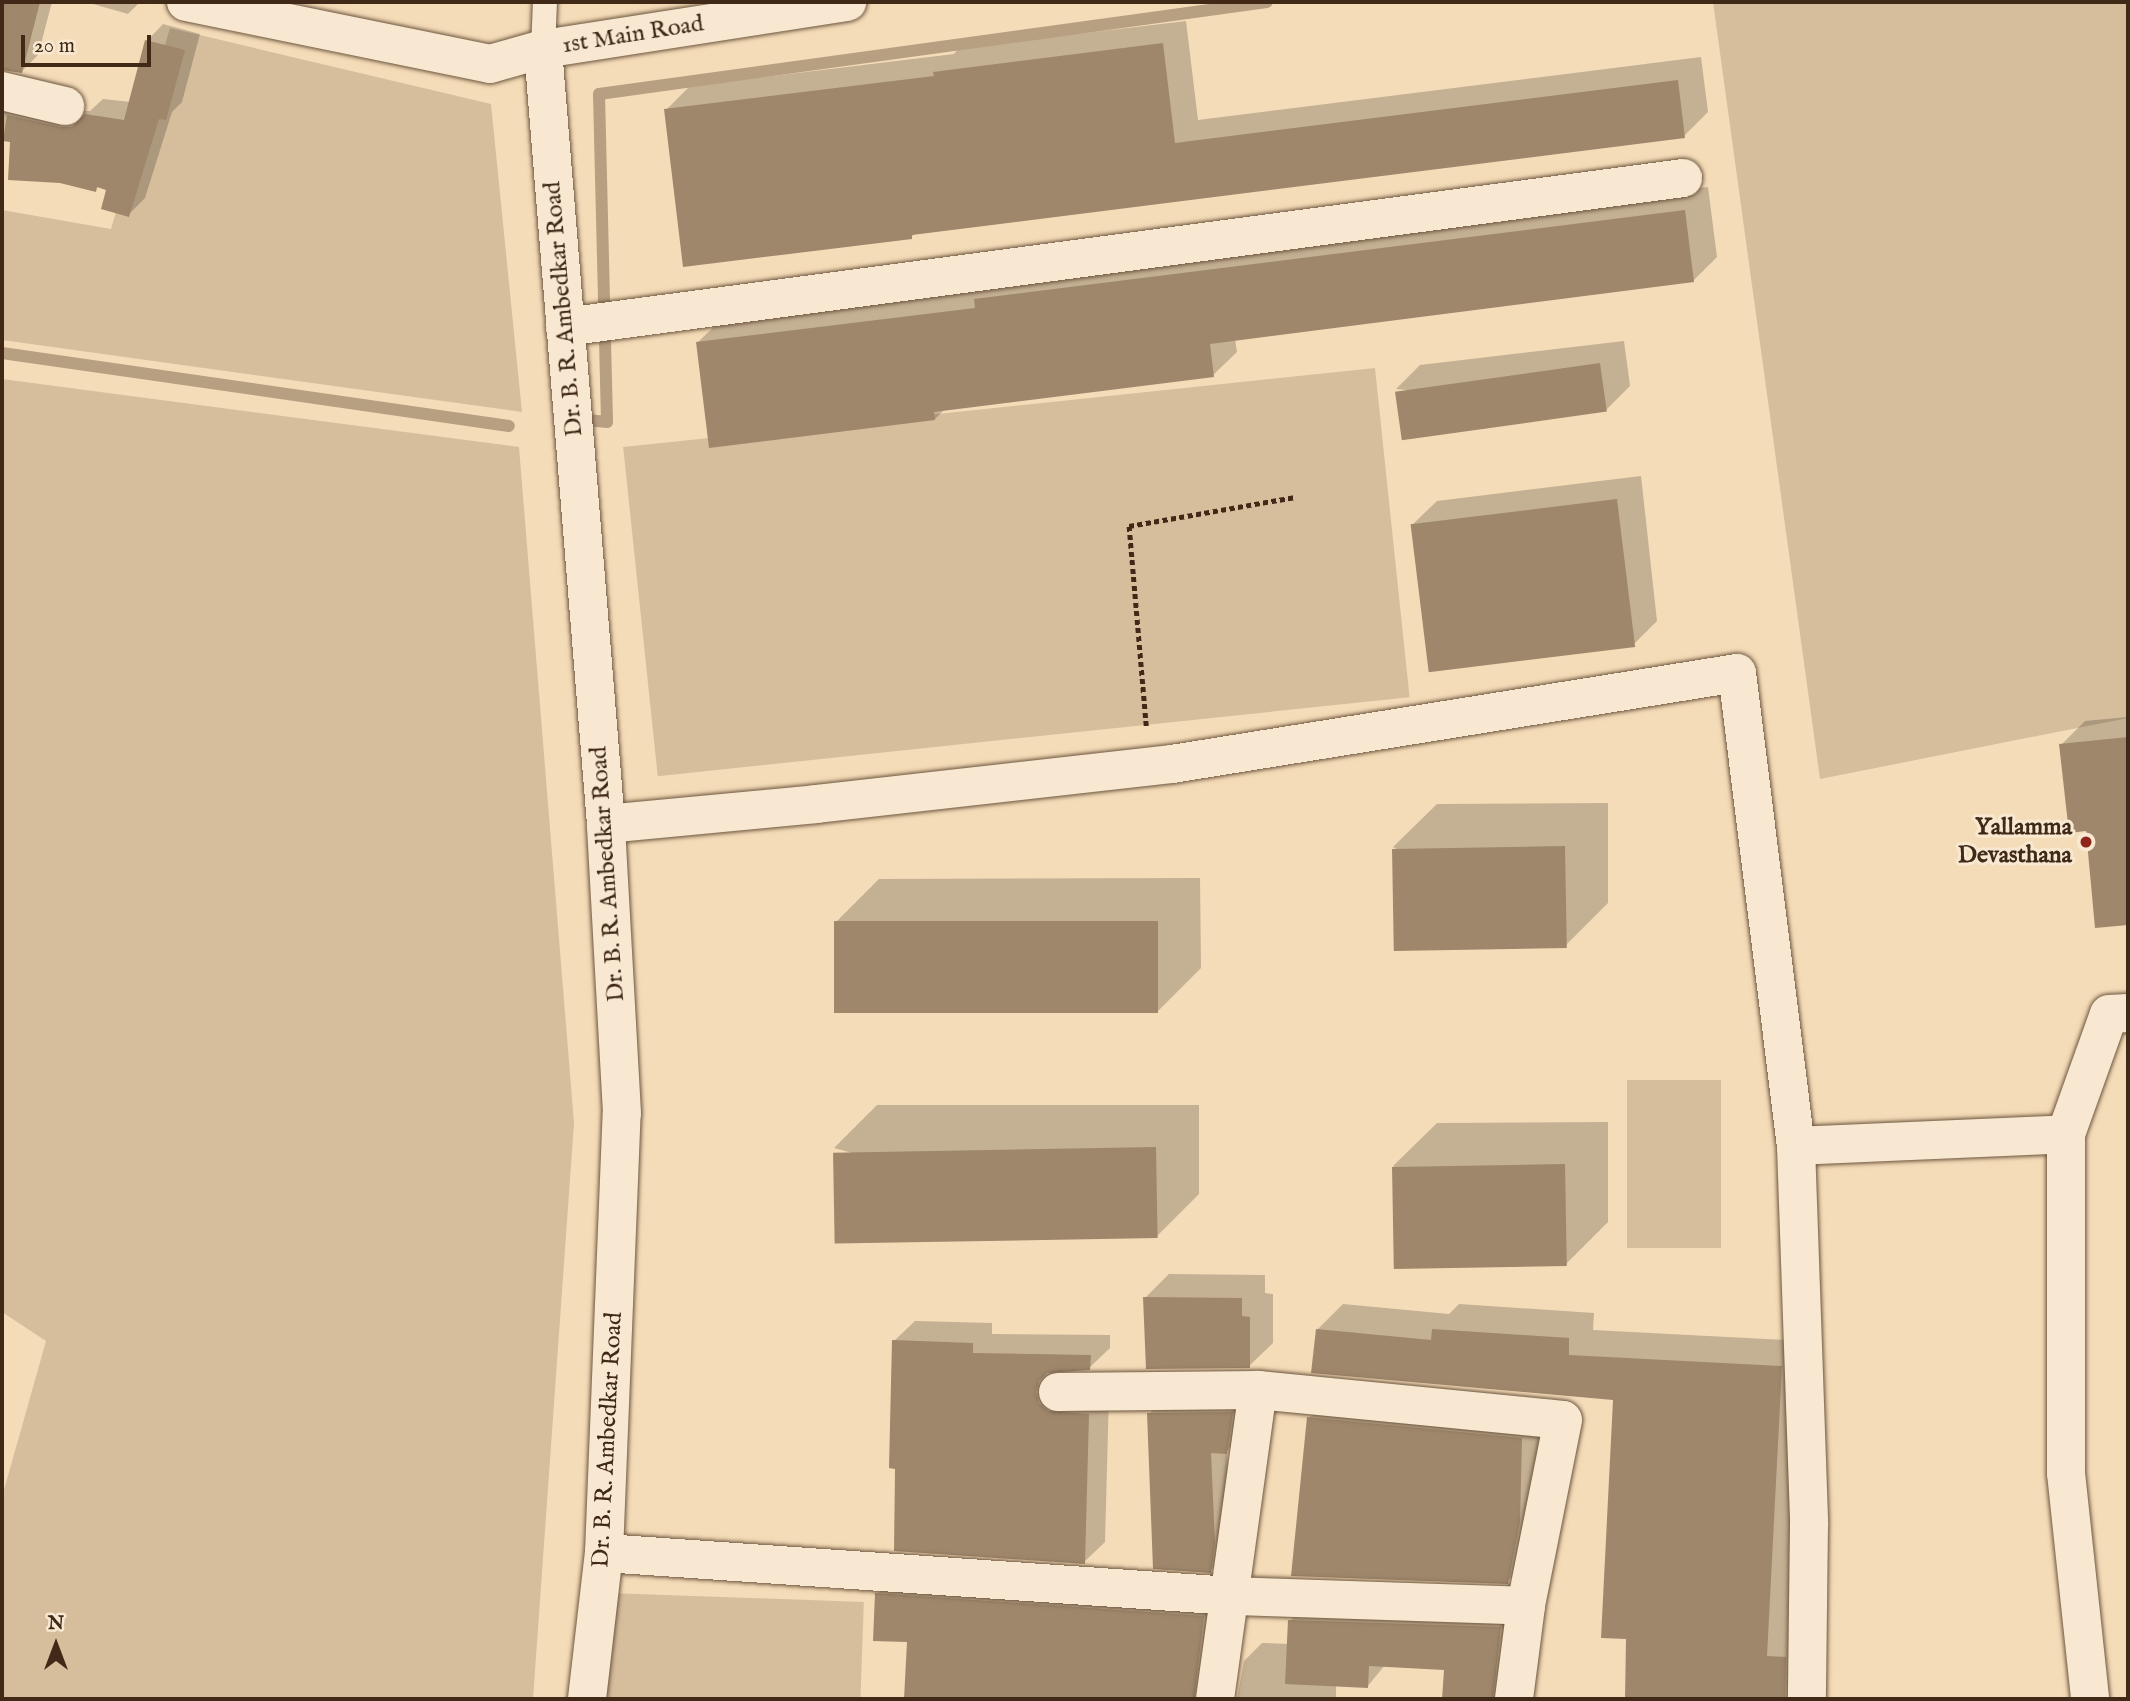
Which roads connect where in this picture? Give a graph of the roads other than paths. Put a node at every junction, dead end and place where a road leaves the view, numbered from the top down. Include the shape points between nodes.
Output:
1 (187, 2) edge
2 (545, 2) edge
3 (847, 2) edge
4 (543, 49) junction
5 (2, 91) edge
6 (65, 106) dead end
7 (1683, 178) dead end
8 (565, 327) junction
9 (606, 824) junction
10 (2128, 1013) edge
11 (2066, 1134) junction
12 (1796, 1146) junction
13 (1258, 1390) junction
14 (1058, 1392) dead end
15 (604, 1553) junction
16 (1232, 1596) junction
17 (1526, 1606) junction
18 (587, 1699) edge
19 (1215, 1699) edge
20 (1514, 1699) edge
21 (1807, 1699) edge
22 (2090, 1699) edge

1 - 4 street, 1st Main Road via 490,64
2 - 4 lane
3 - 4 street, 1st Main Road
4 - 8 street, Dr. B. R. Ambedkar Road
5 - 6 street
7 - 8 street
8 - 9 street, Dr. B. R. Ambedkar Road
9 - 12 street via 1172,764 1737,673
9 - 15 street, Dr. B. R. Ambedkar Road via 622,1113
10 - 11 street via 2109,1014
11 - 12 street
11 - 22 street via 2066,1473
12 - 21 street via 1809,1525
13 - 14 street
13 - 16 street
13 - 17 street via 1563,1420
15 - 16 street
15 - 18 street, Dr. B. R. Ambedkar Road
16 - 17 street
16 - 19 street
17 - 20 street

